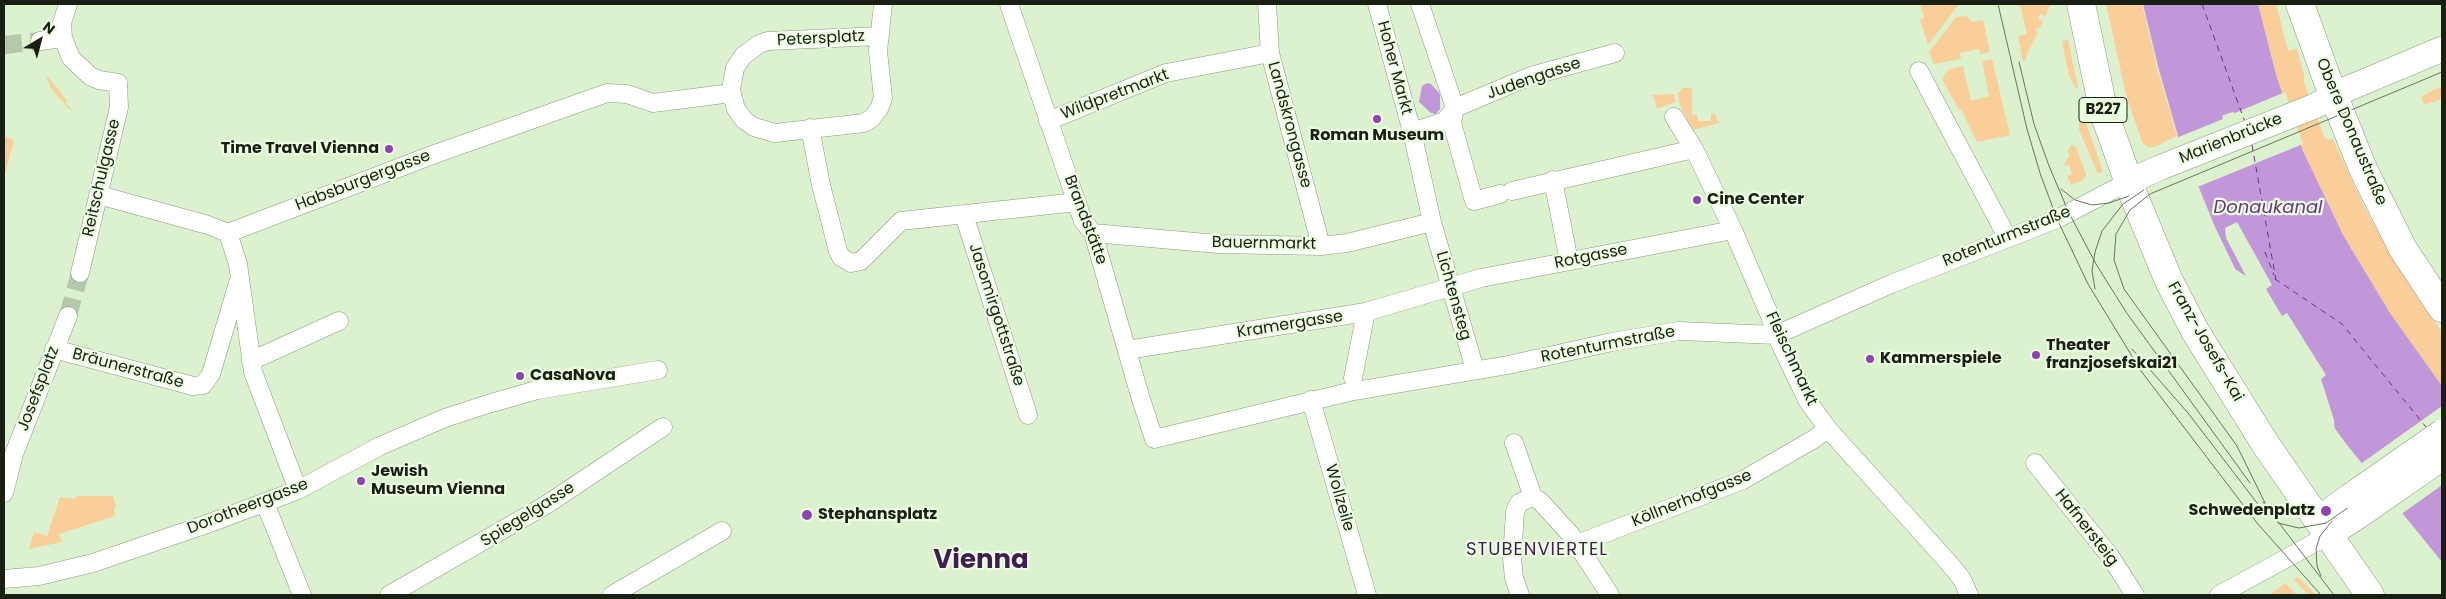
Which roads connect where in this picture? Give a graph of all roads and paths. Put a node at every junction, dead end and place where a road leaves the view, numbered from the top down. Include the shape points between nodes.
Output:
1 (68, 4) edge
2 (883, 4) edge
3 (1009, 4) edge
4 (1267, 4) edge
5 (1377, 4) edge
6 (1420, 4) edge
7 (2081, 4) edge
8 (2300, 4) edge
9 (880, 36) junction
10 (63, 38) junction
11 (40, 41) tunnel mouth
12 (2442, 49) edge
13 (1270, 53) junction
14 (1615, 53) dead end
15 (1919, 71) dead end
16 (731, 96) junction
17 (2325, 102) junction
18 (1455, 108) junction
19 (1674, 117) dead end
20 (1048, 121) junction
21 (810, 128) junction
22 (1412, 132) junction
23 (1694, 149) junction
24 (2140, 177) junction
25 (1553, 180) junction
26 (99, 195) junction
27 (1077, 202) junction
28 (964, 215) junction
29 (1432, 222) junction
30 (1733, 230) junction
31 (228, 233) junction
32 (1093, 234) junction
33 (2007, 236) junction
34 (1321, 246) junction
35 (1569, 261) junction
36 (80, 273) tunnel mouth
37 (240, 277) junction
38 (1450, 287) junction
39 (2442, 308) edge
40 (1366, 312) junction
41 (68, 316) tunnel mouth
42 (340, 321) dead end
43 (1776, 335) junction
44 (54, 349) junction
45 (1127, 350) junction
46 (251, 362) junction
47 (658, 370) dead end
48 (1475, 370) junction
49 (1353, 378) dead end
50 (1311, 400) junction
51 (1028, 414) dead end
52 (663, 427) dead end
53 (1828, 429) junction
54 (2442, 432) edge
55 (1154, 439) joint
56 (1514, 442) dead end
57 (2442, 458) edge
58 (2035, 463) dead end
59 (298, 490) junction
60 (4, 493) edge
61 (1532, 497) junction
62 (264, 503) junction
63 (2357, 505) junction
64 (2324, 527) junction
65 (722, 530) dead end
66 (1578, 544) junction
67 (4, 579) edge
68 (2247, 589) edge
69 (2367, 593) edge
70 (302, 595) edge
71 (389, 595) edge
72 (612, 595) edge
73 (1367, 595) edge
74 (1520, 595) edge
75 (1610, 595) edge
76 (1969, 595) edge
77 (2135, 595) edge
78 (2219, 595) edge

1 - 10 street via 62,24
2 - 9 street
3 - 20 street, Brandstätte
4 - 13 street, Landskrongasse
5 - 22 street, Hoher Markt
6 - 18 street
7 - 24 main road, Franz-Josefs-Kai / B227 via 2104,113
8 - 17 main road, Obere Donaustraße
9 - 16 street, Petersplatz via 759,44 743,56 736,68 731,81
9 - 21 street, Petersplatz via 878,51 883,98 879,109 864,123
10 - 11 street
10 - 26 street, Reitschulgasse via 78,67 99,80 118,84 120,107
12 - 17 street, Marienbrücke via 2347,89
13 - 20 street, Wildpretmarkt via 1166,73
13 - 34 street, Landskrongasse
14 - 18 street, Judengasse via 1531,76
15 - 33 street
16 - 21 street, Petersplatz via 744,120 763,131 775,133
16 - 31 street, Habsburgergasse via 724,94 653,103 627,94 607,93
17 - 24 street, Marienbrücke
17 - 39 main road, Obere Donaustraße via 2403,248
18 - 22 street, Hoher Markt via 1445,121
18 - 25 street via 1452,123 1474,201
19 - 23 street, Fleischmarkt
20 - 27 street, Brandstätte
21 - 28 street via 838,251 851,263 862,260 901,221
22 - 29 street, Hoher Markt
23 - 25 street
23 - 30 street, Fleischmarkt
24 - 33 street, Rotenturmstraße via 2057,219
24 - 64 main road, Franz-Josefs-Kai / B227 via 2169,280 2195,331 2266,445
25 - 35 street
26 - 31 street
26 - 36 street, Reitschulgasse
27 - 28 street
27 - 32 street, Brandstätte via 1083,221
28 - 51 street, Jasomirgottstraße
29 - 34 street, Bauernmarkt via 1347,243
29 - 38 street, Lichtensteg
30 - 35 street, Rotgasse
30 - 43 street, Fleischmarkt
31 - 37 street
32 - 34 street, Bauernmarkt via 1218,244
32 - 45 street, Brandstätte
33 - 43 street, Rotenturmstraße
35 - 38 street, Rotgasse
37 - 44 street, Bräunerstraße via 211,374 203,385 193,386
37 - 46 street
38 - 40 street, Kramergasse
38 - 48 street, Lichtensteg
40 - 45 street, Kramergasse
40 - 49 street
41 - 44 street, Josefsplatz
42 - 46 street
43 - 48 street, Rotenturmstraße via 1680,331
43 - 53 street, Fleischmarkt via 1807,400
44 - 60 street, Josefsplatz via 14,454
45 - 55 street, Brandstätte
46 - 59 street via 252,372
47 - 59 street, Dorotheergasse via 538,390 445,418 372,450
48 - 50 street, Rotenturmstraße
50 - 55 street, Rotenturmstraße
50 - 73 street, Wollzeile
52 - 71 street, Spiegelgasse via 546,505
53 - 66 street, Köllnerhofgasse via 1743,480
53 - 76 street, Fleischmarkt via 1948,562 1962,579
54 - 63 street, bridge
56 - 61 street
57 - 63 street, bridge
58 - 77 street, Hafnersteig via 2110,556
59 - 62 street, Dorotheergasse
61 - 66 street via 1540,501
61 - 74 street via 1519,502 1516,512 1512,558
62 - 67 street, Dorotheergasse via 93,564 38,576
62 - 70 street
63 - 64 street
64 - 68 street
64 - 69 main road, Franz-Josefs-Kai / B227
65 - 72 street
66 - 75 street
68 - 78 street

